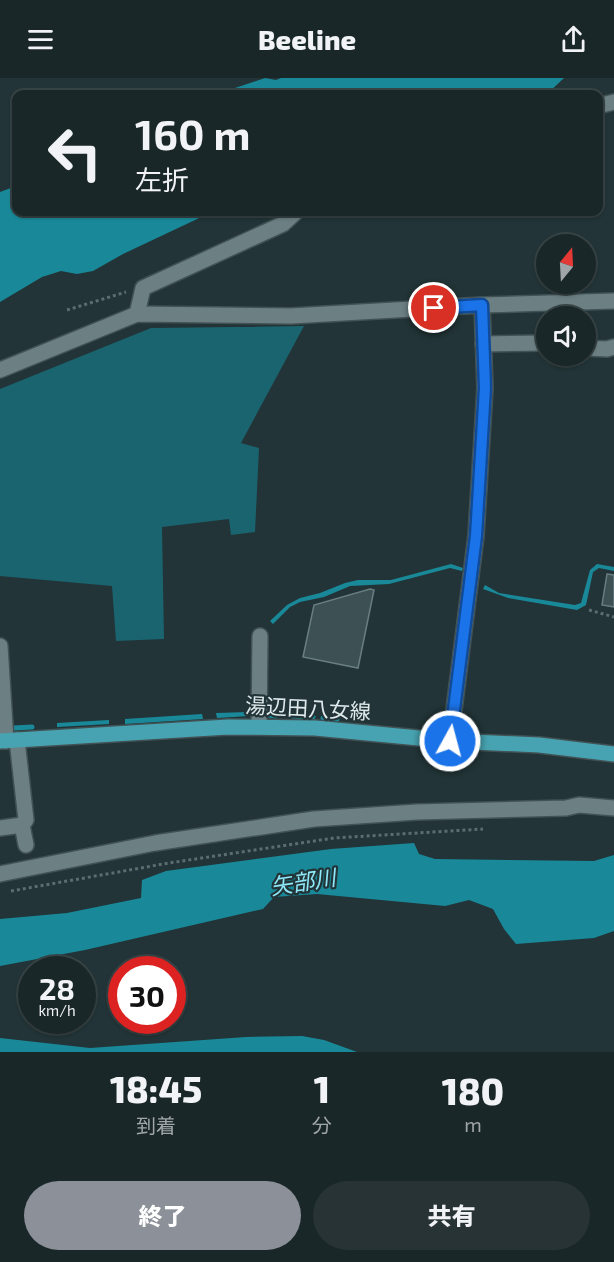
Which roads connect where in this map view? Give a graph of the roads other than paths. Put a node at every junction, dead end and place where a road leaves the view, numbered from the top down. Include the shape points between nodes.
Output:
1 (292, 216) edge
2 (614, 301) edge
3 (482, 305) junction
4 (137, 314) junction
5 (536, 343) edge
6 (483, 344) junction
7 (614, 347) edge
8 (596, 348) edge
9 (0, 370) edge
10 (260, 636) dead end
11 (0, 646) edge
12 (259, 727) junction
13 (8, 741) edge
14 (450, 741) junction
15 (614, 754) edge
16 (614, 808) edge
17 (22, 825) junction
18 (0, 828) edge
19 (26, 845) dead end
20 (0, 874) edge

1 - 4 street via 283,224 143,288
2 - 3 street
3 - 4 street via 291,316
3 - 6 street
4 - 9 street
5 - 6 street
6 - 14 street via 485,388 476,536
7 - 8 street
10 - 12 street
11 - 13 street
12 - 13 main road, 湯辺田八女線
12 - 14 main road, 湯辺田八女線 via 315,728
13 - 17 street via 26,820
14 - 15 main road, 湯辺田八女線 via 539,745
16 - 20 street via 579,805 314,819 155,843
17 - 18 street
17 - 19 street

